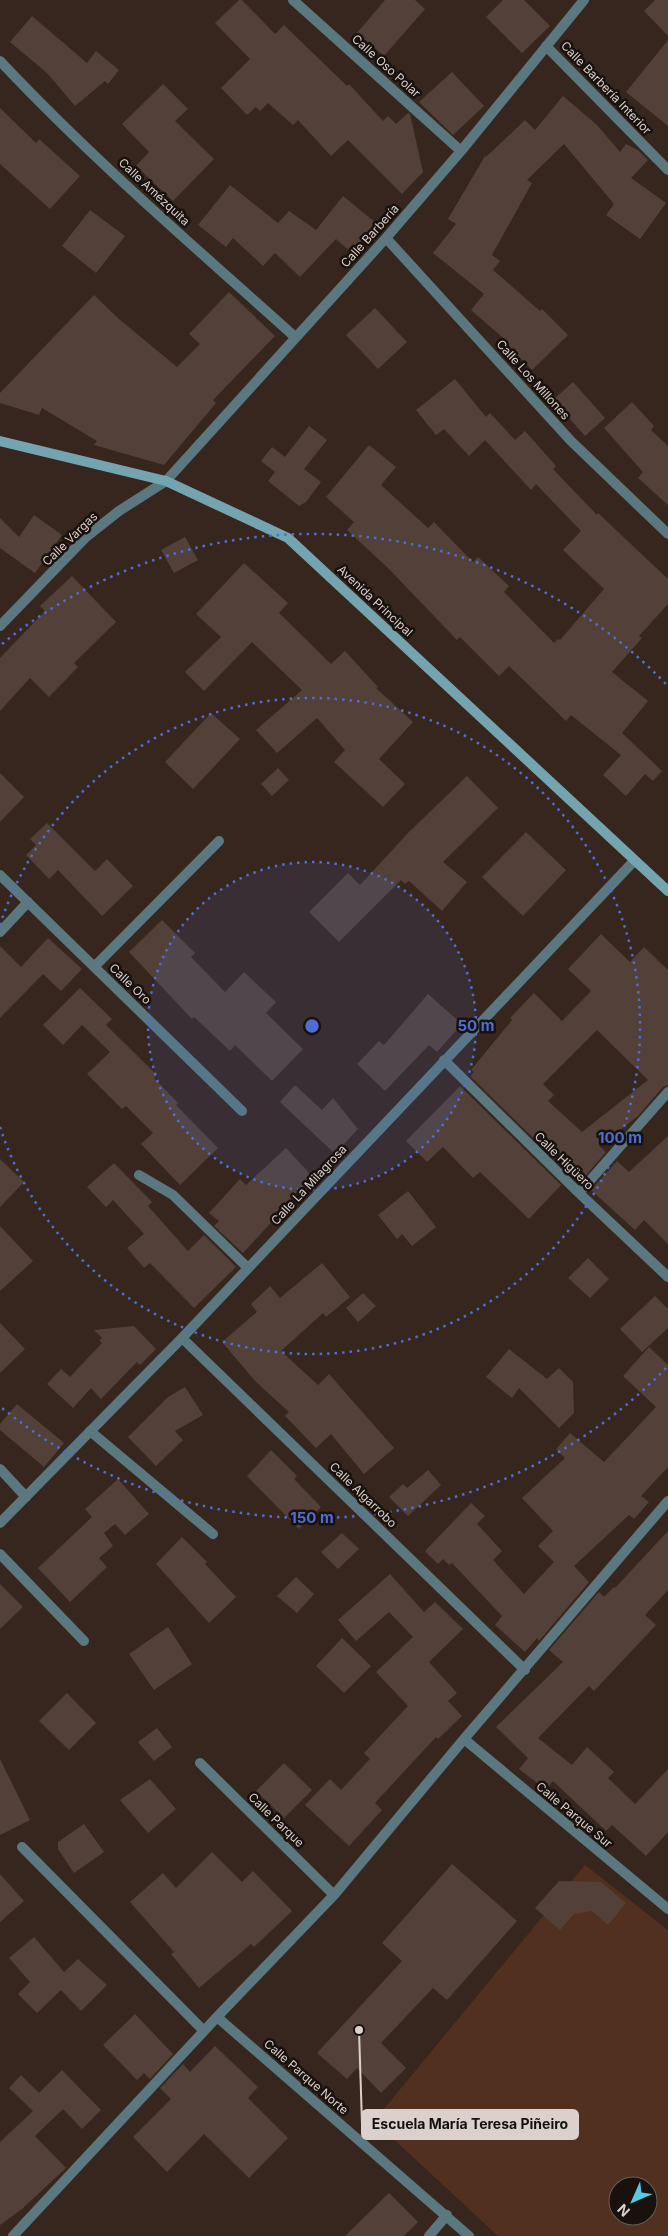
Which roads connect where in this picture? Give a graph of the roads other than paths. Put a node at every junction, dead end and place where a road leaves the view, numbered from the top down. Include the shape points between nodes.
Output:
1 (294, 0) edge
2 (584, 0) edge
3 (546, 46) junction
4 (0, 61) edge
5 (461, 151) junction
6 (668, 170) edge
7 (386, 238) junction
8 (295, 337) junction
9 (0, 441) edge
10 (166, 480) junction
11 (668, 534) edge
12 (0, 626) edge
13 (219, 841) dead end
14 (634, 861) junction
15 (0, 875) edge
16 (668, 891) edge
17 (28, 902) junction
18 (0, 932) edge
19 (94, 967) junction
20 (444, 1060) junction
21 (668, 1092) edge
22 (242, 1112) dead end
23 (139, 1175) dead end
24 (579, 1193) junction
25 (248, 1268) junction
26 (668, 1277) edge
27 (182, 1338) junction
28 (90, 1432) junction
29 (0, 1469) edge
30 (26, 1497) junction
31 (668, 1501) edge
32 (0, 1523) edge
33 (213, 1534) dead end
34 (0, 1554) edge
35 (84, 1641) dead end
36 (525, 1670) junction
37 (464, 1739) junction
38 (200, 1763) dead end
39 (22, 1847) dead end
40 (334, 1895) junction
41 (668, 1909) edge
42 (217, 2017) junction
43 (204, 2031) junction
44 (448, 2216) junction
45 (13, 2236) edge
46 (429, 2236) edge
47 (469, 2236) edge

1 - 5 street, Calle Oso Polar
2 - 3 street, Calle Barbería
3 - 5 street, Calle Barbería
3 - 6 street, Calle Barbería Interior
4 - 8 street, Calle Amézquita via 115,173
5 - 7 street, Calle Barbería
7 - 8 street, Calle Barbería
7 - 11 street, Calle Los Millones via 571,441
8 - 10 street, Calle Barbería
9 - 10 street, Avenida Principal
10 - 12 street, Calle Vargas via 86,537
10 - 14 street, Avenida Principal via 288,538
13 - 19 street
14 - 16 street, Avenida Principal
14 - 20 street, Calle La Milagrosa
15 - 17 street, Calle Oro
17 - 18 street
17 - 19 street, Calle Oro
19 - 22 street, Calle Oro
20 - 24 street, Calle Higüero
20 - 25 street, Calle La Milagrosa
21 - 24 street
23 - 25 street via 173,1195
24 - 26 street, Calle Higüero
25 - 27 street, Calle La Milagrosa
27 - 28 street, Calle La Milagrosa
27 - 36 street, Calle Algarrobo
28 - 30 street, Calle La Milagrosa
28 - 33 street
29 - 30 street
30 - 32 street, Calle La Milagrosa
31 - 36 street
34 - 35 street
36 - 37 street
37 - 40 street
37 - 41 street, Calle Parque Sur
38 - 40 street, Calle Parque
39 - 43 street
40 - 42 street
42 - 43 street
42 - 44 street, Calle Parque Norte
43 - 45 street
44 - 46 street
44 - 47 street, Calle Parque Norte

